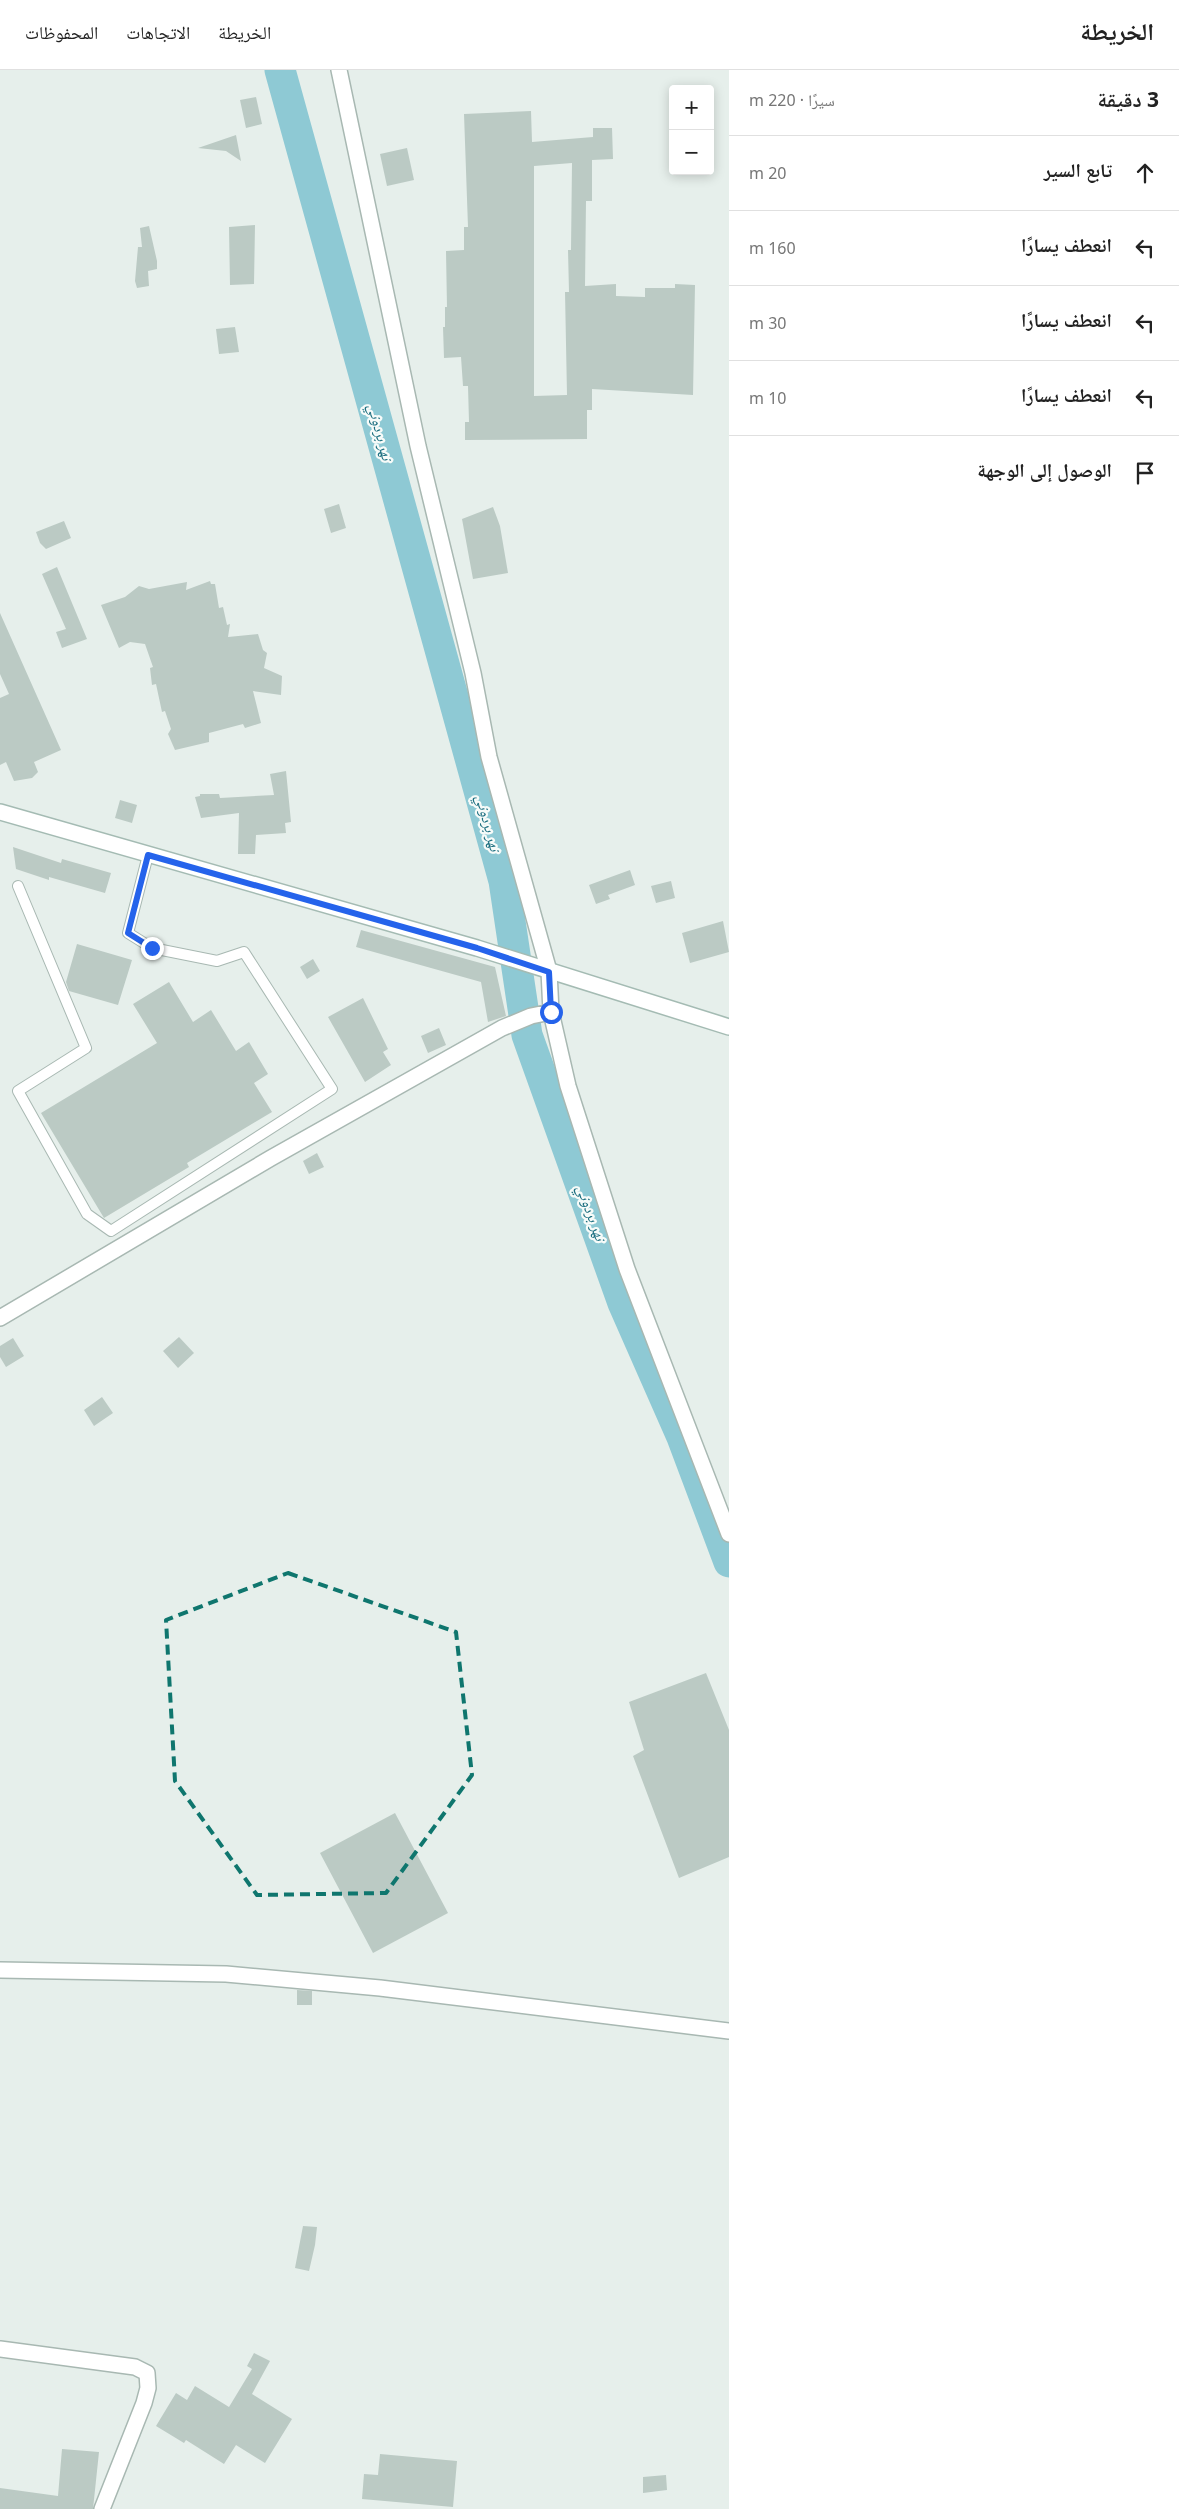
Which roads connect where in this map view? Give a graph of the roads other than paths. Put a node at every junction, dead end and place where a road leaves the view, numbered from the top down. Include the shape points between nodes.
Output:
1 (339, 70) edge
2 (0, 812) edge
3 (148, 855) junction
4 (18, 886) dead end
5 (549, 972) junction
6 (551, 1012) junction
7 (729, 1027) edge
8 (0, 1318) edge
9 (729, 1534) edge
10 (0, 1970) edge
11 (729, 2031) edge
12 (0, 2349) edge
13 (102, 2509) edge

1 - 5 street via 416,436 490,757
2 - 3 street
3 - 4 lane via 128,933 152,948 217,960 244,952 332,1089 111,1231 87,1214 18,1091 86,1048
3 - 5 street via 477,948
5 - 6 street
5 - 7 street
6 - 8 street via 502,1028 271,1158
6 - 9 street via 568,1086 627,1269
10 - 11 street via 226,1974 380,1988
12 - 13 street via 135,2367 147,2373 144,2403

